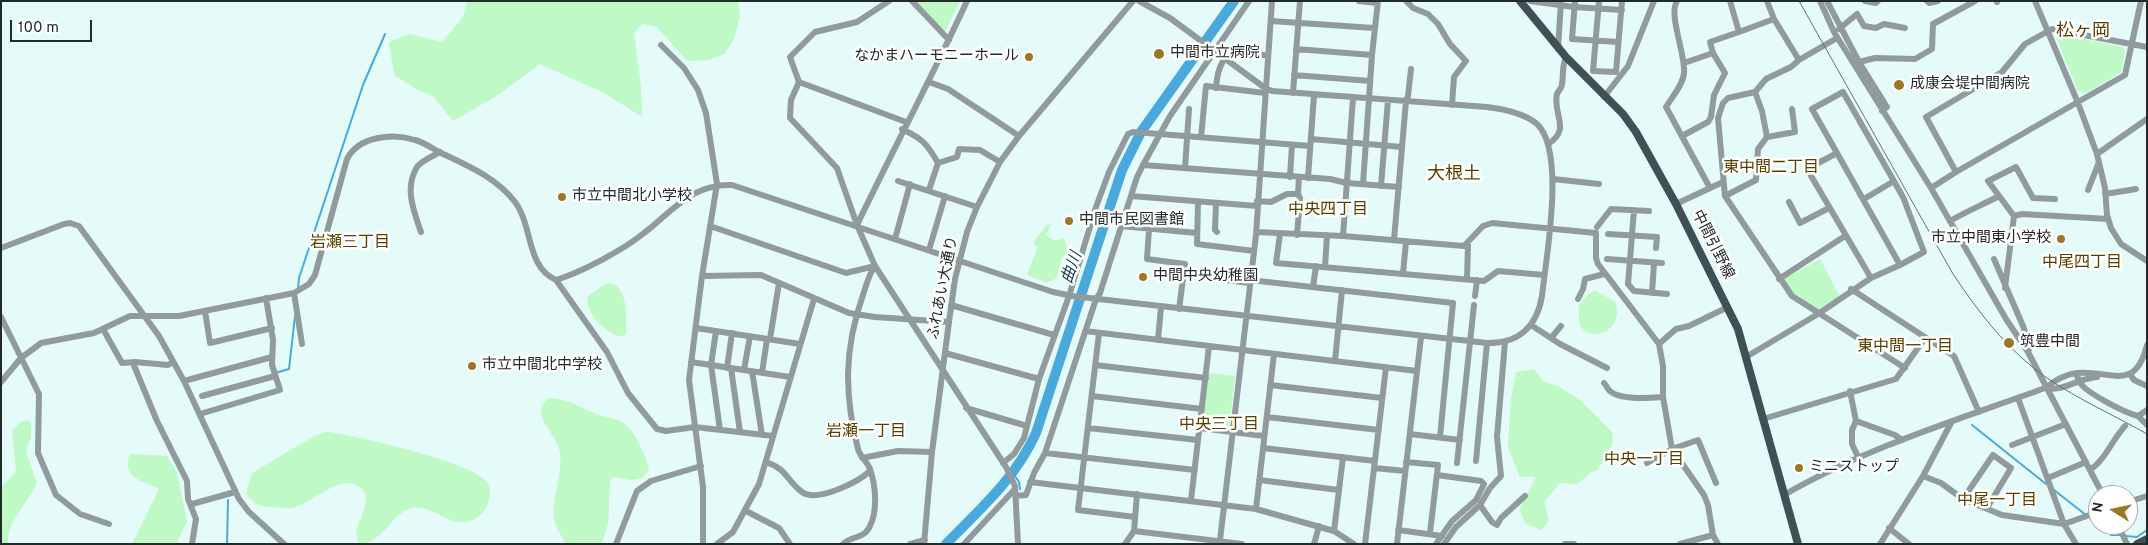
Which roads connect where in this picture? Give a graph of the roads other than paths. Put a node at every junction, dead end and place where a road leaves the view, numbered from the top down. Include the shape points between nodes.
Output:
1 (889, 1) edge
2 (912, 1) edge
3 (967, 1) edge
4 (1133, 1) edge
5 (1139, 1) edge
6 (1249, 1) edge
7 (1272, 1) edge
8 (1300, 1) edge
9 (1359, 1) edge
10 (1406, 1) edge
11 (1520, 1) edge
12 (1530, 1) edge
13 (1599, 1) edge
14 (1622, 1) edge
15 (1654, 1) edge
16 (1677, 1) edge
17 (1730, 1) edge
18 (1766, 1) edge
19 (1820, 1) edge
20 (1828, 1) edge
21 (1865, 1) edge
22 (1878, 1) edge
23 (1928, 1) edge
24 (1938, 1) edge
25 (1975, 1) edge
26 (2035, 1) edge
27 (1377, 2) edge
28 (1561, 4) edge
29 (1574, 4) edge
30 (2143, 6) edge
31 (1598, 9) junction
32 (1622, 10) junction
33 (1774, 18) junction
34 (1271, 21) junction
35 (1298, 23) junction
36 (1374, 28) junction
37 (1841, 28) junction
38 (1905, 28) dead end
39 (2047, 30) junction
40 (1739, 32) junction
41 (1834, 32) junction
42 (1838, 38) junction
43 (949, 40) junction
44 (1595, 41) junction
45 (1618, 42) junction
46 (2132, 44) junction
47 (661, 45) dead end
48 (2147, 47) edge
49 (1296, 49) junction
50 (1558, 49) junction
51 (1212, 50) junction
52 (1713, 52) junction
53 (1372, 55) junction
54 (1268, 56) junction
55 (1566, 57) junction
56 (1225, 59) junction
57 (1799, 60) junction
58 (1859, 62) junction
59 (1684, 63) junction
60 (1410, 69) dead end
61 (1294, 75) junction
62 (1370, 81) junction
63 (798, 82) junction
64 (929, 82) junction
65 (1216, 88) junction
66 (1265, 91) junction
67 (1755, 92) junction
68 (1293, 93) junction
69 (1314, 95) junction
70 (1604, 97) junction
71 (1353, 98) junction
72 (1370, 98) junction
73 (1388, 100) junction
74 (1406, 101) junction
75 (2078, 102) junction
76 (1452, 105) junction
77 (1792, 109) dead end
78 (1189, 110) dead end
79 (1882, 111) junction
80 (1711, 118) junction
81 (1718, 118) junction
82 (2147, 119) edge
83 (906, 122) junction
84 (902, 130) junction
85 (1158, 134) junction
86 (1019, 136) junction
87 (1188, 136) junction
88 (1682, 136) junction
89 (1767, 137) junction
90 (1201, 138) junction
91 (1310, 142) junction
92 (1350, 142) junction
93 (1261, 143) junction
94 (1366, 143) junction
95 (1548, 144) junction
96 (1292, 145) junction
97 (1384, 145) junction
98 (1402, 147) junction
99 (440, 152) junction
100 (1837, 153) junction
101 (2097, 154) junction
102 (1000, 162) junction
103 (2099, 162) junction
104 (938, 163) junction
105 (1143, 165) junction
106 (1185, 168) junction
107 (1956, 172) junction
108 (1259, 175) junction
109 (1290, 177) junction
110 (1299, 178) junction
111 (1308, 178) junction
112 (1553, 179) junction
113 (898, 180) dead end
114 (1894, 181) junction
115 (1723, 182) junction
116 (1347, 183) junction
117 (717, 184) junction
118 (910, 184) junction
119 (1363, 184) junction
120 (1599, 184) dead end
121 (1381, 186) junction
122 (1399, 187) junction
123 (1710, 188) junction
124 (1931, 188) junction
125 (2136, 189) dead end
126 (928, 190) junction
127 (2088, 190) dead end
128 (1298, 194) junction
129 (2105, 194) junction
130 (945, 196) junction
131 (1131, 196) junction
132 (1725, 196) junction
133 (1998, 196) junction
134 (1864, 199) junction
135 (2055, 199) dead end
136 (1198, 202) junction
137 (1789, 202) dead end
138 (1257, 203) junction
139 (1216, 204) junction
140 (1676, 204) junction
141 (977, 207) junction
142 (1829, 208) junction
143 (1634, 210) junction
144 (1649, 211) dead end
145 (2014, 216) junction
146 (2108, 219) junction
147 (1950, 221) junction
148 (857, 225) junction
149 (710, 226) junction
150 (1121, 226) junction
151 (1597, 226) dead end
152 (1549, 228) junction
153 (1150, 229) junction
154 (421, 232) dead end
155 (1217, 232) dead end
156 (1256, 232) junction
157 (1197, 233) junction
158 (1280, 234) junction
159 (1608, 234) dead end
160 (1296, 235) junction
161 (1327, 235) junction
162 (1632, 235) junction
163 (1343, 236) junction
164 (1846, 236) junction
165 (896, 238) junction
166 (1394, 240) junction
167 (1406, 241) junction
168 (1468, 244) junction
169 (1, 248) edge
170 (1656, 248) dead end
171 (929, 250) junction
172 (1254, 251) junction
173 (1607, 259) dead end
174 (960, 260) junction
175 (1994, 260) dead end
176 (2146, 260) edge
177 (1630, 261) junction
178 (1654, 263) junction
179 (1662, 263) dead end
180 (1900, 265) junction
181 (875, 266) junction
182 (1316, 266) junction
183 (1325, 267) junction
184 (1403, 274) junction
185 (1544, 274) junction
186 (1604, 274) junction
187 (1184, 275) junction
188 (702, 276) junction
189 (1779, 278) junction
190 (1871, 278) junction
191 (1467, 279) junction
192 (556, 280) junction
193 (1477, 280) junction
194 (1250, 281) junction
195 (779, 283) junction
196 (1313, 287) junction
197 (2005, 288) junction
198 (1851, 289) junction
199 (1342, 290) junction
200 (1652, 293) junction
201 (294, 294) junction
202 (1666, 294) dead end
203 (1071, 296) junction
204 (1475, 296) dead end
205 (266, 298) junction
206 (814, 299) junction
207 (1094, 299) junction
208 (1578, 300) dead end
209 (951, 305) junction
210 (1474, 305) dead end
211 (1162, 307) junction
212 (1728, 307) junction
213 (1179, 309) junction
214 (205, 311) junction
215 (856, 314) junction
216 (1818, 314) junction
217 (145, 316) junction
218 (1246, 316) junction
219 (1, 317) edge
220 (908, 320) junction
221 (949, 322) junction
222 (1531, 325) junction
223 (1561, 326) dead end
224 (1338, 327) junction
225 (272, 328) junction
226 (696, 328) junction
227 (103, 329) junction
228 (716, 331) junction
229 (1085, 331) junction
230 (1099, 333) junction
231 (732, 334) junction
232 (1054, 335) junction
233 (750, 336) junction
234 (1421, 336) junction
235 (1551, 338) junction
236 (1925, 338) junction
237 (769, 339) junction
238 (1158, 340) junction
239 (1448, 340) junction
240 (1470, 342) junction
241 (1505, 342) junction
242 (1487, 343) junction
243 (302, 344) dead end
244 (800, 344) junction
245 (1659, 344) junction
246 (2147, 345) edge
247 (1209, 346) junction
248 (1242, 350) junction
249 (945, 352) junction
250 (2028, 352) junction
251 (1274, 354) junction
252 (272, 357) junction
253 (1746, 357) junction
254 (21, 358) junction
255 (2145, 358) edge
256 (1335, 361) junction
257 (173, 362) junction
258 (691, 362) junction
259 (133, 363) junction
260 (711, 365) junction
261 (1096, 365) junction
262 (1386, 367) junction
263 (729, 368) junction
264 (1607, 368) dead end
265 (1905, 368) junction
266 (744, 370) junction
267 (1417, 370) junction
268 (752, 371) junction
269 (942, 372) junction
270 (762, 373) junction
271 (2076, 373) junction
272 (2130, 374) junction
273 (275, 376) junction
274 (2107, 376) junction
275 (790, 377) junction
276 (1206, 378) junction
277 (1039, 379) junction
278 (2079, 380) junction
279 (184, 381) junction
280 (1, 382) edge
281 (1604, 383) dead end
282 (1270, 385) junction
283 (2147, 386) edge
284 (2045, 388) junction
285 (1850, 391) junction
286 (202, 396) dead end
287 (1092, 396) junction
288 (1663, 397) junction
289 (1382, 398) junction
290 (2018, 398) junction
291 (966, 407) junction
292 (1202, 409) junction
293 (2147, 410) edge
294 (1979, 412) junction
295 (200, 414) junction
296 (2138, 416) junction
297 (1267, 417) junction
298 (1763, 419) junction
299 (1856, 421) junction
300 (1951, 423) junction
301 (2066, 424) junction
302 (2147, 425) edge
303 (1027, 426) junction
304 (2125, 426) dead end
305 (695, 427) junction
306 (1088, 428) junction
307 (1200, 428) junction
308 (720, 430) junction
309 (1379, 430) junction
310 (740, 432) junction
311 (1232, 432) junction
312 (1410, 434) junction
313 (762, 435) junction
314 (773, 436) junction
315 (1264, 436) junction
316 (1440, 437) junction
317 (2034, 437) junction
318 (1198, 440) junction
319 (1460, 440) junction
320 (1902, 440) junction
321 (2012, 445) dead end
322 (1263, 448) junction
323 (1672, 449) junction
324 (932, 452) junction
325 (1045, 452) junction
326 (1858, 456) junction
327 (1344, 457) junction
328 (862, 458) junction
329 (1085, 458) junction
330 (766, 462) junction
331 (1406, 462) junction
332 (1476, 462) dead end
333 (2086, 462) junction
334 (1457, 463) dead end
335 (1647, 463) dead end
336 (1374, 464) junction
337 (1004, 465) junction
338 (701, 466) junction
339 (1195, 470) junction
340 (2090, 470) junction
341 (870, 471) junction
342 (1405, 471) junction
343 (1437, 476) junction
344 (1923, 476) junction
345 (2048, 478) junction
346 (1259, 480) junction
347 (1030, 482) junction
348 (1716, 482) dead end
349 (2098, 485) edge
350 (1081, 488) junction
351 (1015, 490) junction
352 (1340, 490) junction
353 (235, 492) junction
354 (1138, 494) junction
355 (1784, 494) junction
356 (1525, 496) dead end
357 (1963, 498) junction
358 (1191, 500) junction
359 (192, 504) junction
360 (1224, 504) junction
361 (1480, 505) junction
362 (1987, 508) junction
363 (1256, 509) junction
364 (746, 511) junction
365 (2088, 516) edge
366 (1135, 517) junction
367 (109, 524) dead end
368 (2064, 524) junction
369 (1319, 526) junction
370 (1889, 528) junction
371 (1398, 530) junction
372 (1134, 531) junction
373 (1334, 531) junction
374 (1430, 534) junction
375 (1713, 535) junction
376 (1442, 536) junction
377 (2147, 539) edge
378 (1215, 541) edge
379 (924, 542) edge
380 (192, 544) edge
381 (284, 544) edge
382 (616, 544) edge
383 (703, 544) edge
384 (717, 544) edge
385 (790, 544) edge
386 (843, 544) edge
387 (910, 544) edge
388 (964, 544) edge
389 (1018, 544) edge
390 (1125, 544) edge
391 (1242, 544) edge
392 (1314, 544) edge
393 (1354, 544) edge
394 (1365, 544) edge
395 (1397, 544) edge
396 (1436, 544) edge
397 (1444, 544) edge
398 (1564, 544) edge
399 (1574, 544) edge
400 (1680, 544) edge
401 (1718, 544) edge
402 (1798, 544) edge
403 (1880, 544) edge
404 (1909, 544) edge
405 (2076, 544) edge
406 (2137, 544) edge

1 - 63 street via 862,19 815,32 790,57
2 - 43 street
3 - 43 street
4 - 86 street, ふれあい大通り
5 - 51 street via 1170,18
6 - 51 street
7 - 34 street
8 - 35 street
9 - 27 street
10 - 76 street via 1428,14 1466,61 1454,77
11 - 50 main road, 中間引野線
12 - 28 street
13 - 31 street
14 - 32 street
15 - 70 street via 1628,66
16 - 59 street via 1673,8
17 - 40 street
18 - 33 street
19 - 41 street
20 - 37 street
21 - 22 street
23 - 24 street
25 - 58 street via 1933,24 1932,49 1915,59 1874,58
26 - 39 street
27 - 36 street
28 - 29 street
28 - 50 street
29 - 31 street
29 - 44 street via 1572,39
30 - 46 street
31 - 32 street
31 - 44 street
32 - 45 street
33 - 40 street
33 - 57 street
34 - 35 street
34 - 54 street
35 - 36 street
35 - 49 street
36 - 53 street
37 - 38 street via 1857,14 1864,26 1876,28 1884,24
37 - 41 street
37 - 58 street
39 - 46 street
39 - 75 street
39 - 107 street via 2025,44 2002,72 1926,117
40 - 52 street via 1710,42
41 - 42 street
42 - 57 street
42 - 79 street
43 - 64 street
44 - 45 street
44 - 45 street via 1593,71 1616,72
46 - 48 street
46 - 75 street via 2126,75
47 - 117 street via 684,68 698,90 706,113
49 - 53 street
49 - 61 street
50 - 55 main road, 中間引野線
51 - 56 street
51 - 85 street
52 - 59 street
52 - 80 street via 1725,73 1714,95
53 - 62 street
54 - 56 street via 1234,49
54 - 66 street
55 - 70 main road, 中間引野線
55 - 95 street via 1562,85 1557,94 1560,130 1556,139
56 - 65 street via 1218,71
56 - 66 street
57 - 67 street via 1766,79
58 - 79 street via 1887,107
59 - 88 street via 1682,80 1666,107
60 - 74 street
61 - 62 street
61 - 68 street
62 - 72 street
63 - 83 street
63 - 148 street via 791,100 790,118 837,168
64 - 83 street
64 - 86 street via 948,89
65 - 66 street
65 - 90 street via 1206,86
66 - 68 street
66 - 93 street
67 - 81 street via 1728,98
67 - 89 street
68 - 69 street
69 - 71 street
69 - 91 street
70 - 140 main road, 中間引野線 via 1623,114 1636,132
71 - 72 street
71 - 92 street
72 - 73 street
72 - 94 street
73 - 74 street
73 - 97 street
74 - 76 street
74 - 98 street
75 - 101 street
75 - 107 street
76 - 95 street via 1509,110 1536,123
77 - 89 street via 1795,132
78 - 87 street
79 - 124 street
80 - 81 street
80 - 88 street
81 - 115 street
82 - 101 street
83 - 84 street
84 - 104 street via 927,144
84 - 148 street
85 - 87 street
85 - 105 street
85 - 203 street via 1128,134 1096,207
86 - 102 street, ふれあい大通り
87 - 90 street
87 - 106 street
88 - 123 street
89 - 132 street via 1758,149 1756,180
90 - 93 street
91 - 92 street
91 - 96 street
91 - 111 street
92 - 94 street
92 - 116 street
93 - 96 street
93 - 108 street
94 - 97 street
94 - 119 street
95 - 112 street
96 - 109 street
97 - 98 street
97 - 121 street
98 - 122 street
99 - 154 street via 417,166 414,176 412,206
99 - 192 street via 481,172 514,201 523,215 539,267
99 - 201 street via 416,140 399,137 374,139 352,151 346,159 315,275 309,284
100 - 114 street via 1812,109 1842,92
100 - 134 street
100 - 142 street via 1807,169
101 - 103 street
102 - 104 street via 980,150 959,149 956,157
102 - 141 street, ふれあい大通り
103 - 127 street
103 - 129 street
104 - 126 street
105 - 106 street
105 - 131 street
106 - 108 street
107 - 124 street
108 - 109 street
108 - 138 street
109 - 110 street
110 - 111 street
110 - 128 street
111 - 116 street
112 - 120 street
112 - 152 street
113 - 118 street
114 - 134 street
114 - 180 street via 1904,197 1924,252
115 - 123 street
115 - 132 street
116 - 119 street
116 - 163 street
117 - 148 street via 751,190
117 - 149 street
117 - 192 street via 680,201 619,250
118 - 126 street
118 - 165 street
119 - 121 street
121 - 122 street
122 - 166 street
123 - 140 street
124 - 147 street
125 - 129 street
126 - 130 street
128 - 138 street
128 - 160 street
129 - 146 street
130 - 141 street
130 - 171 street
131 - 136 street
131 - 150 street
132 - 189 street
133 - 135 street via 1988,181 2016,167 2034,198
133 - 145 street
133 - 147 street
134 - 180 street
136 - 139 street
136 - 157 street
137 - 142 street via 1800,223
138 - 139 street
138 - 156 street
139 - 155 street
140 - 212 main road, 中間引野線
141 - 174 street, ふれあい大通り
142 - 164 street
143 - 144 street
143 - 151 street via 1611,209
143 - 162 street
145 - 146 street
145 - 197 street
146 - 176 street via 2116,239
147 - 250 street
148 - 165 street
148 - 181 street
149 - 181 street via 846,273
149 - 188 street
150 - 153 street
150 - 207 street via 1100,293
152 - 168 street via 1488,223
152 - 185 street
152 - 186 street via 1596,233 1596,258
153 - 157 street
153 - 187 street via 1147,259 1185,264
156 - 158 street
156 - 172 street
157 - 172 street via 1196,244
158 - 160 street
158 - 182 street via 1276,263
159 - 162 street
160 - 161 street
161 - 163 street
161 - 183 street
162 - 170 street via 1657,237
162 - 177 street
163 - 166 street
164 - 189 street
164 - 190 street
165 - 171 street
166 - 167 street
167 - 168 street
167 - 184 street
168 - 191 street
169 - 217 street via 64,224 75,224
171 - 174 street
172 - 194 street
173 - 177 street
174 - 203 street
174 - 209 street, ふれあい大通り
175 - 197 street
177 - 178 street
177 - 200 street via 1628,284 1634,291
178 - 179 street
178 - 200 street
180 - 190 street
181 - 215 street
181 - 220 street
182 - 183 street
182 - 196 street
183 - 184 street
184 - 191 street
185 - 193 street via 1498,271 1484,281
185 - 222 street via 1539,310
186 - 208 street via 1585,279
186 - 245 street
187 - 194 street
187 - 213 street
188 - 195 street via 761,275
188 - 226 street
189 - 216 street via 1792,296
190 - 198 street
191 - 193 street
192 - 305 street via 607,352 628,393 657,429
193 - 204 street
194 - 196 street
194 - 218 street
195 - 206 street
195 - 237 street
196 - 199 street
197 - 250 street via 2023,326 2030,346
198 - 216 street
198 - 236 street
199 - 224 street
199 - 239 street via 1453,303
200 - 202 street
201 - 205 street
201 - 243 street
203 - 207 street
203 - 232 street
205 - 214 street
205 - 225 street
206 - 215 street
206 - 244 street
207 - 211 street
207 - 229 street
209 - 221 street, ふれあい大通り
209 - 232 street
210 - 240 street
211 - 213 street
211 - 238 street
212 - 245 street via 1676,329
212 - 253 main road, 中間引野線
213 - 218 street
214 - 217 street via 179,316
214 - 225 street via 210,343
215 - 220 street
215 - 328 street via 847,379 850,412
216 - 253 street
216 - 265 street
217 - 227 street via 130,316
217 - 257 street
218 - 224 street
218 - 248 street
219 - 254 street
220 - 221 street
220 - 269 street
221 - 249 street, ふれあい大通り
222 - 235 street
222 - 241 street via 1519,337
223 - 235 street
224 - 234 street
224 - 256 street
225 - 252 street
226 - 228 street
226 - 258 street
227 - 254 street via 41,343
227 - 259 street via 122,363
228 - 231 street
228 - 260 street
229 - 230 street
229 - 325 street
230 - 238 street
230 - 261 street
231 - 233 street
231 - 263 street
232 - 277 street
233 - 237 street
233 - 266 street
234 - 239 street
234 - 267 street
235 - 264 street
236 - 265 street
236 - 294 street via 1954,356
237 - 244 street
237 - 270 street
238 - 247 street
239 - 240 street
239 - 316 street
240 - 242 street
240 - 319 street
241 - 242 street
241 - 361 street via 1497,437 1501,476
242 - 332 street
244 - 275 street
245 - 288 street
246 - 255 street
247 - 248 street
247 - 276 street
248 - 251 street
248 - 311 street
249 - 269 street, ふれあい大通り
249 - 277 street
250 - 284 street
251 - 256 street
251 - 282 street
252 - 273 street
252 - 279 street
253 - 298 main road, 中間引野線
254 - 280 street
254 - 367 street via 39,394 38,453 56,495 80,514
255 - 272 street
256 - 262 street
257 - 259 street via 168,365
257 - 279 street
258 - 260 street
258 - 305 street via 689,380
259 - 359 street via 187,481 188,499
260 - 263 street
260 - 308 street
261 - 276 street
261 - 287 street
262 - 267 street
262 - 289 street
263 - 266 street
263 - 310 street
265 - 285 street via 1896,379
266 - 268 street
267 - 312 street
268 - 270 street
268 - 313 street
269 - 291 street
269 - 324 street, ふれあい大通り
270 - 275 street
271 - 274 street
271 - 278 street
271 - 284 street
272 - 274 street
272 - 283 street via 2134,380
273 - 286 street
273 - 295 street via 280,390
274 - 278 street
275 - 314 street
276 - 292 street
277 - 303 street
278 - 284 street via 2054,390
278 - 296 street via 2092,394 2127,414
279 - 295 street
281 - 288 street via 1617,395
282 - 289 street
282 - 297 street
284 - 290 street
284 - 301 street
285 - 298 street
285 - 299 street
287 - 292 street
287 - 306 street
288 - 323 street
289 - 309 street
290 - 294 street
290 - 317 street
291 - 303 street
291 - 337 street
292 - 307 street
293 - 296 street
294 - 300 street
295 - 353 street
296 - 302 street
297 - 309 street
297 - 315 street
298 - 355 main road, 中間引野線
299 - 320 street
299 - 326 street via 1852,444
300 - 320 street
300 - 344 street
301 - 317 street
301 - 333 street
303 - 337 street via 1019,447
304 - 340 street via 2099,464
305 - 308 street
305 - 338 street
306 - 318 street
306 - 329 street
307 - 311 street
307 - 318 street
308 - 310 street
309 - 336 street
310 - 313 street
311 - 315 street
311 - 360 street
312 - 316 street
312 - 331 street
313 - 314 street
314 - 330 street
315 - 322 street
316 - 319 street
317 - 321 street
317 - 345 street
318 - 339 street
319 - 334 street
320 - 326 street
322 - 327 street
322 - 346 street
323 - 335 street
323 - 348 street via 1698,440
323 - 375 street via 1704,495
324 - 328 street via 898,451
324 - 379 street, ふれあい大通り
325 - 329 street
325 - 347 street
326 - 355 street
327 - 336 street
327 - 352 street
328 - 341 street
329 - 339 street
329 - 350 street
330 - 341 street via 779,466 802,492 811,496 832,493
330 - 364 street
331 - 342 street
331 - 343 street via 1438,465
333 - 340 street
333 - 345 street
336 - 342 street
336 - 394 street
337 - 351 street
338 - 382 street via 651,481 637,491
338 - 383 street
339 - 358 street
340 - 349 street
341 - 386 street via 875,494 870,525 864,534
342 - 371 street
343 - 374 street
343 - 376 street via 1484,484 1476,500 1452,521
344 - 357 street via 1941,483
344 - 370 street
345 - 368 street
346 - 352 street
346 - 363 street
347 - 350 street
347 - 351 street via 1026,495
350 - 354 street
350 - 366 street via 1078,510
351 - 388 street
351 - 389 street
352 - 373 street
353 - 359 street
353 - 381 street via 249,512
354 - 358 street
354 - 366 street
355 - 402 main road, 中間引野線
356 - 361 street via 1497,525
357 - 362 street
357 - 362 street via 1993,455 2011,468
358 - 360 street
359 - 380 street via 196,520
360 - 363 street
360 - 378 street
361 - 397 street via 1456,527
362 - 368 street via 2002,515
363 - 369 street
364 - 384 street via 733,532
364 - 385 street via 779,528
365 - 368 street
366 - 372 street
368 - 405 street
369 - 373 street
369 - 392 street
370 - 403 street
370 - 404 street
371 - 374 street
371 - 395 street
372 - 378 street
372 - 390 street
373 - 393 street
374 - 376 street
375 - 400 street
375 - 401 street
376 - 396 street
377 - 406 main road
378 - 391 street
379 - 387 street
398 - 399 street

